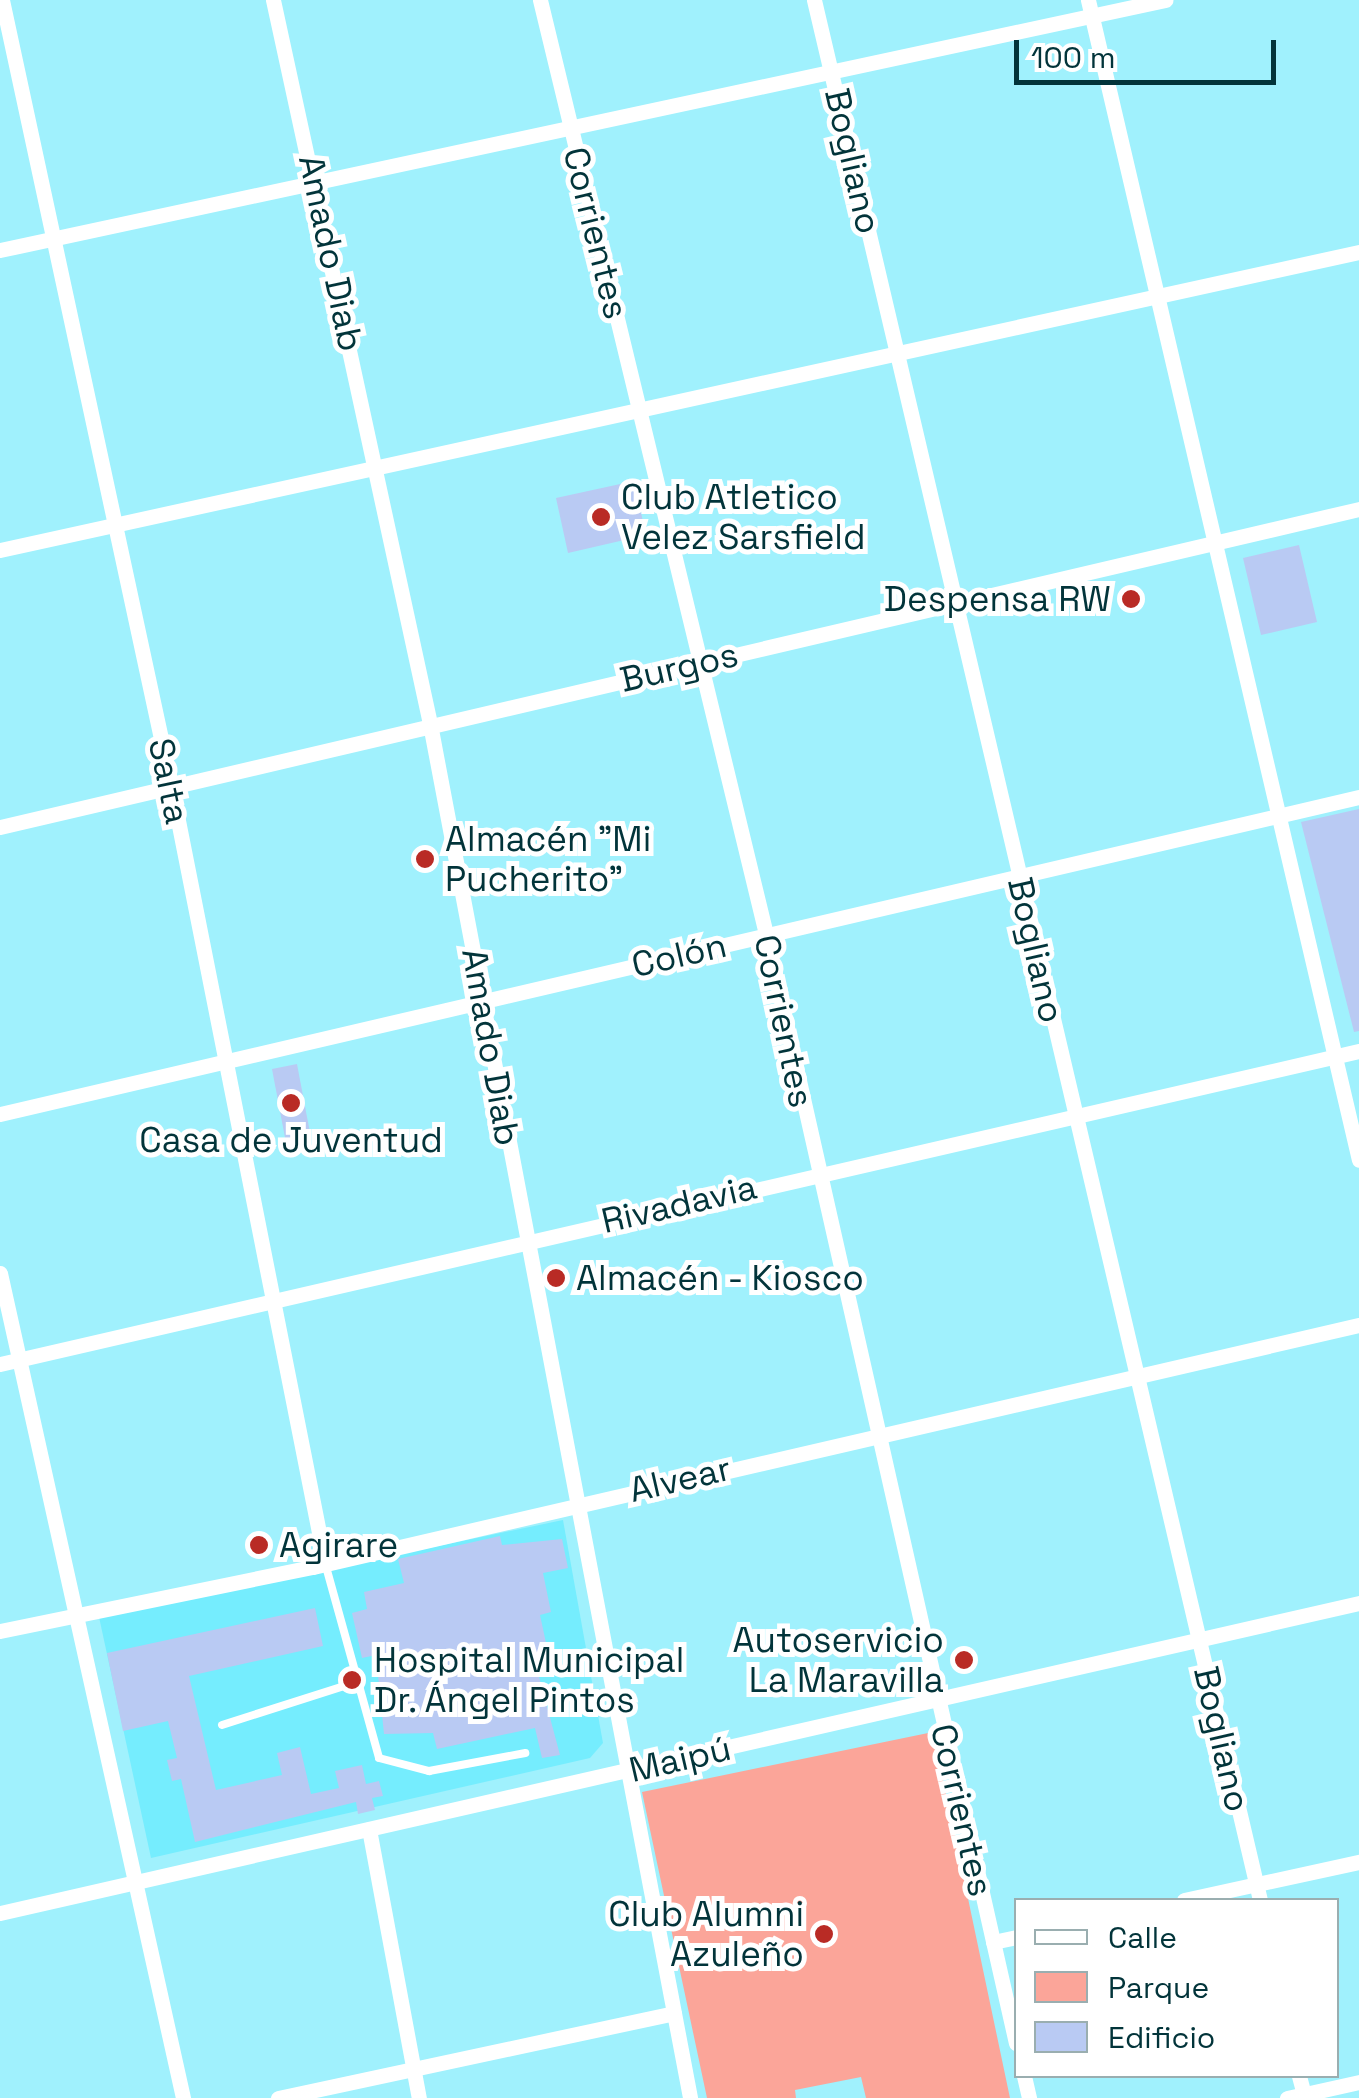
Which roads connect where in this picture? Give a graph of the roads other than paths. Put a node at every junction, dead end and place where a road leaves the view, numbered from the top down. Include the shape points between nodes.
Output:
1 (2, 0) edge
2 (274, 0) edge
3 (540, 0) edge
4 (814, 0) edge
5 (1165, 0) edge
6 (1090, 8) edge
7 (831, 69) junction
8 (570, 128) junction
9 (316, 182) junction
10 (50, 240) junction
11 (0, 250) edge
12 (1359, 252) edge
13 (1160, 298) junction
14 (898, 352) junction
15 (641, 410) junction
16 (378, 471) junction
17 (1359, 509) edge
18 (110, 524) junction
19 (1217, 540) junction
20 (0, 550) edge
21 (958, 604) junction
22 (700, 662) junction
23 (430, 724) junction
24 (171, 785) junction
25 (1359, 796) edge
26 (1278, 815) junction
27 (0, 827) edge
28 (1018, 875) junction
29 (766, 934) junction
30 (484, 1001) junction
31 (1359, 1051) edge
32 (1334, 1057) junction
33 (222, 1059) junction
34 (0, 1114) edge
35 (1076, 1120) junction
36 (1359, 1160) edge
37 (815, 1174) junction
38 (524, 1238) junction
39 (0, 1273) edge
40 (268, 1297) junction
41 (1359, 1325) edge
42 (20, 1360) junction
43 (0, 1364) edge
44 (1136, 1374) junction
45 (874, 1434) junction
46 (576, 1503) junction
47 (325, 1564) junction
48 (1359, 1603) edge
49 (74, 1612) junction
50 (0, 1631) edge
51 (1199, 1640) junction
52 (354, 1683) junction
53 (937, 1701) junction
54 (222, 1725) dead end
55 (525, 1753) dead end
56 (624, 1772) junction
57 (369, 1829) junction
58 (1359, 1862) edge
59 (134, 1882) junction
60 (1258, 1893) edge
61 (1205, 1898) edge
62 (0, 1913) edge
63 (1014, 1937) edge
64 (993, 1942) junction
65 (674, 2013) junction
66 (1014, 2035) edge
67 (414, 2070) junction
68 (1359, 2082) edge
69 (1298, 2097) edge
70 (183, 2098) edge
71 (278, 2098) edge
72 (420, 2098) edge
73 (690, 2098) edge

1 - 10 street, Salta
2 - 9 street, Amado Diab
3 - 8 street, Corrientes
4 - 7 street, Bogliano
5 - 6 street
6 - 7 street
6 - 13 street
7 - 8 street
7 - 14 street, Bogliano
8 - 9 street
8 - 15 street, Corrientes
9 - 10 street
9 - 16 street, Amado Diab
10 - 11 street
10 - 18 street, Salta
12 - 13 street
13 - 14 street
13 - 19 street
14 - 15 street
14 - 21 street, Bogliano
15 - 16 street
15 - 22 street, Corrientes
16 - 18 street
16 - 23 street, Amado Diab
17 - 19 street, Burgos
18 - 20 street
18 - 24 street, Salta
19 - 21 street, Burgos
19 - 26 street
21 - 22 street, Burgos
21 - 28 street, Bogliano
22 - 23 street, Burgos
22 - 29 street, Corrientes
23 - 24 street, Burgos
23 - 30 street, Amado Diab
24 - 27 street, Burgos
24 - 33 street, Salta
25 - 26 street, Colón
26 - 28 street, Colón
26 - 32 street
28 - 29 street, Colón
28 - 35 street, Bogliano
29 - 30 street, Colón
29 - 37 street, Corrientes
30 - 33 street, Colón
30 - 38 street, Amado Diab
31 - 32 street, Rivadavia
32 - 35 street, Rivadavia
32 - 36 street
33 - 34 street, Colón
33 - 40 street, Salta
35 - 37 street, Rivadavia
35 - 44 street, Bogliano
37 - 38 street, Rivadavia
37 - 45 street, Corrientes
38 - 40 street, Rivadavia
38 - 46 street, Amado Diab
39 - 42 street
40 - 42 street, Rivadavia
40 - 47 street, Salta
41 - 44 street, Alvear
42 - 43 street, Rivadavia
42 - 49 street
44 - 45 street, Alvear
44 - 51 street, Bogliano
45 - 46 street, Alvear
45 - 53 street, Corrientes
46 - 47 street, Alvear
46 - 56 street, Amado Diab
47 - 49 street, Alvear
47 - 52 lane
48 - 51 street, Maipú
49 - 50 street, Alvear
49 - 59 street
51 - 53 street, Maipú
51 - 60 street, Bogliano
52 - 54 lane
52 - 55 lane via 374,1750 390,1765 429,1772
53 - 56 street, Maipú
53 - 64 street, Corrientes
56 - 57 street, Maipú
56 - 65 street, Amado Diab
57 - 59 street, Maipú
57 - 67 street
58 - 60 street
59 - 62 street, Maipú
59 - 70 street
60 - 61 street
63 - 64 street
64 - 66 street, Corrientes
65 - 67 street
65 - 73 street, Amado Diab
67 - 71 street
67 - 72 street
68 - 69 street

